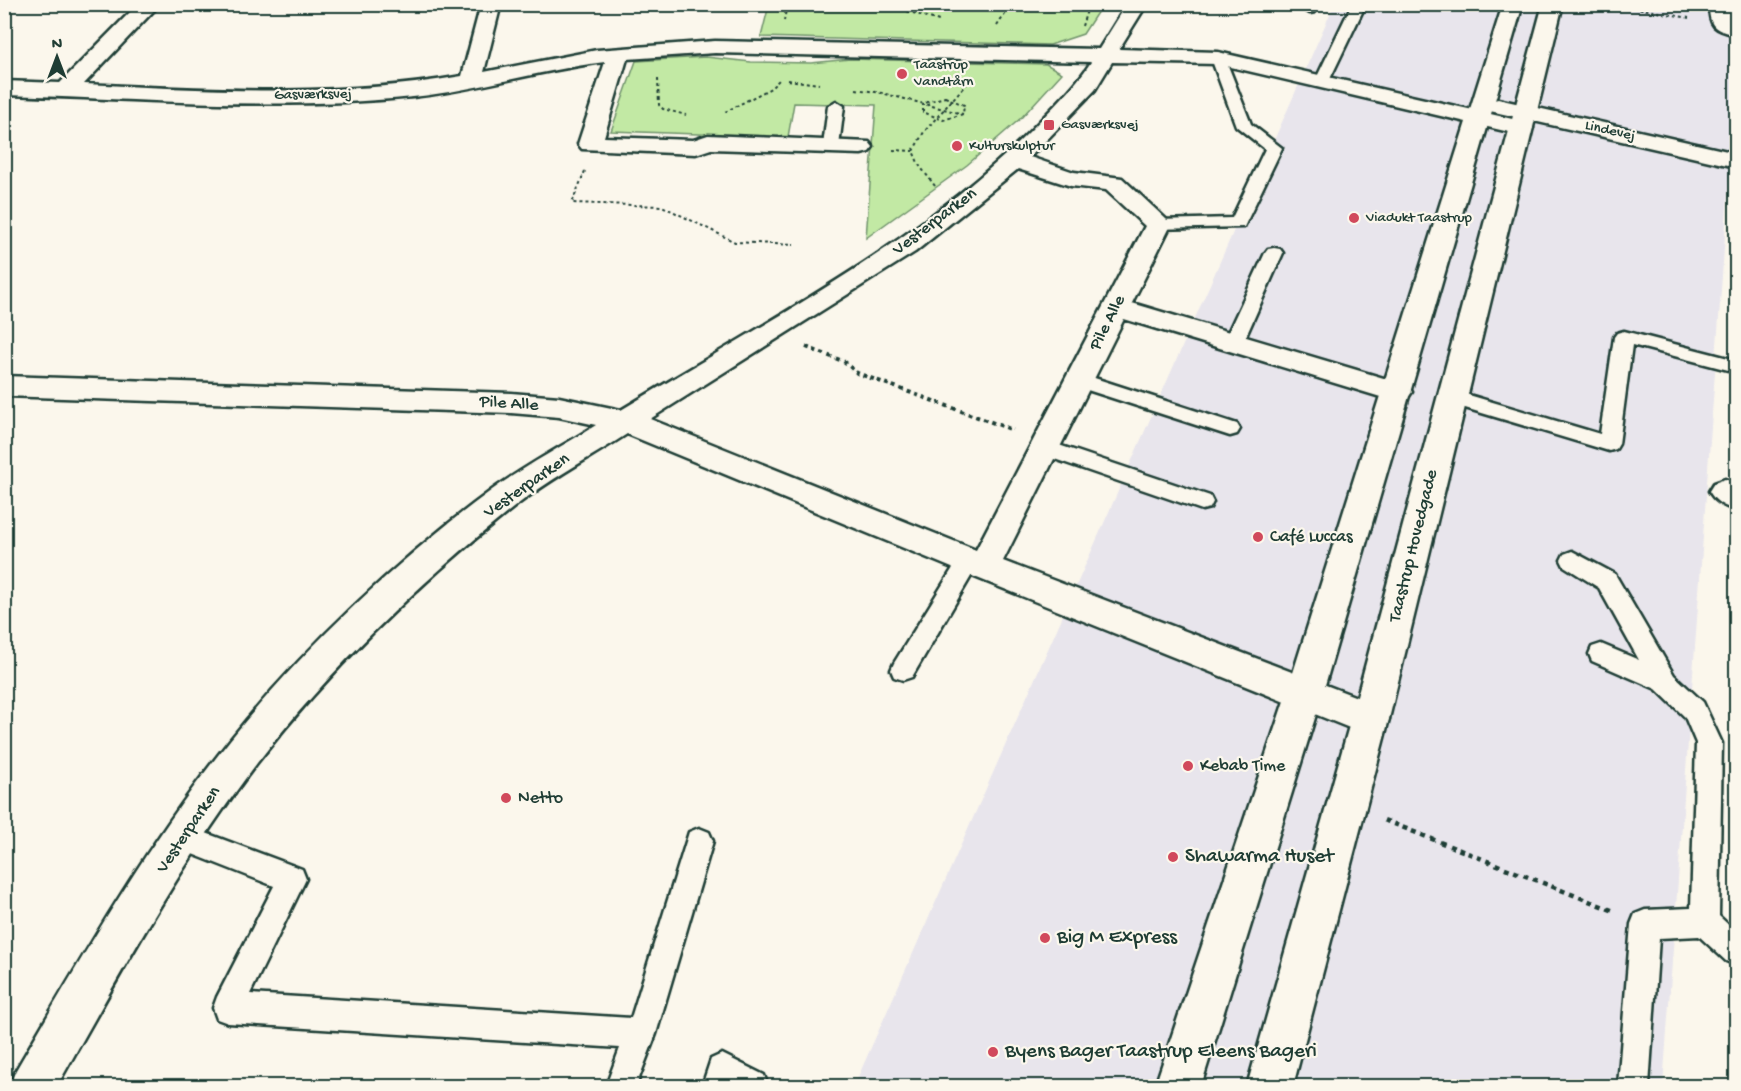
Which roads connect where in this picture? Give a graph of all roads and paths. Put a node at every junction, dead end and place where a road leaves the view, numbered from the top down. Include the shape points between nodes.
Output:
1 (150, 4) edge
2 (491, 4) edge
3 (1089, 4) edge
4 (1137, 4) edge
5 (1359, 4) edge
6 (1514, 4) edge
7 (1553, 4) edge
8 (1616, 4) edge
9 (1725, 18) edge
10 (1076, 31) dead end
11 (642, 51) junction
12 (987, 52) junction
13 (617, 54) junction
14 (1108, 55) junction
15 (1218, 58) junction
16 (773, 78) dead end
17 (780, 79) junction
18 (472, 81) junction
19 (1322, 81) junction
20 (825, 85) dead end
21 (4, 88) edge
22 (848, 88) dead end
23 (66, 90) junction
24 (954, 99) junction
25 (923, 103) junction
26 (836, 106) dead end
27 (944, 109) junction
28 (1482, 110) junction
29 (721, 113) dead end
30 (963, 114) junction
31 (691, 117) dead end
32 (935, 119) junction
33 (1524, 120) junction
34 (590, 144) junction
35 (831, 146) junction
36 (861, 147) dead end
37 (1014, 159) junction
38 (1737, 160) edge
39 (957, 207) junction
40 (1158, 225) junction
41 (794, 245) dead end
42 (1274, 254) dead end
43 (1116, 307) junction
44 (769, 332) junction
45 (1233, 343) junction
46 (1737, 366) edge
47 (1079, 380) junction
48 (4, 386) edge
49 (1397, 392) junction
50 (1452, 397) junction
51 (625, 421) junction
52 (1230, 429) dead end
53 (1046, 445) junction
54 (1202, 502) dead end
55 (1572, 560) dead end
56 (977, 564) junction
57 (1601, 654) dead end
58 (903, 670) dead end
59 (1665, 682) junction
60 (1305, 692) junction
61 (1370, 719) junction
62 (1346, 805) junction
63 (182, 837) junction
64 (699, 841) dead end
65 (1705, 922) junction
66 (1646, 924) junction
67 (1737, 951) edge
68 (641, 1034) junction
69 (32, 1086) edge
70 (621, 1086) edge
71 (717, 1086) edge
72 (753, 1086) edge
73 (1178, 1086) edge
74 (1270, 1086) edge
75 (1634, 1086) edge

1 - 23 street
2 - 18 street
3 - 10 path via 1084,24
4 - 14 street, Vesterparken
5 - 19 lane
6 - 28 street
7 - 33 street, Taastrup Hovedgade
8 - 9 path via 1709,22
11 - 12 street, Gasværksvej via 716,47
11 - 13 street, Gasværksvej
11 - 31 path via 648,70 658,77 659,105
12 - 14 street, Gasværksvej
12 - 24 path via 986,62
13 - 18 street, Gasværksvej
13 - 34 street
14 - 15 street, Gasværksvej
14 - 37 street, Vesterparken via 1088,85
15 - 19 street, Gasværksvej
15 - 40 lane via 1244,126 1274,147 1238,223
16 - 17 path
17 - 20 path
17 - 29 path via 771,88
18 - 23 street, Gasværksvej via 394,92 309,97
19 - 28 street, Gasværksvej
21 - 23 street, Gasværksvej
22 - 25 path
24 - 25 path via 936,98
24 - 27 path
24 - 30 path via 964,105
25 - 27 path
25 - 32 path via 923,112
26 - 35 lane
27 - 30 path
27 - 32 path
28 - 33 street, Gasværksvej
28 - 49 street
30 - 32 path
32 - 39 path via 913,151 932,183
33 - 38 street, Lindevej
33 - 50 street, Taastrup Hovedgade
34 - 35 street
34 - 41 path via 586,169 572,203 662,206 735,242
35 - 36 street
37 - 39 street, Vesterparken
37 - 40 street via 1071,178 1113,183
39 - 44 street, Vesterparken via 906,246
40 - 43 street, Pile Alle
42 - 45 lane
43 - 45 street
43 - 47 street, Pile Alle
44 - 51 street, Vesterparken
44 - 53 path via 845,362 857,373
45 - 49 street
46 - 50 lane via 1624,337 1609,444
47 - 52 lane
47 - 53 street, Pile Alle
48 - 51 street, Pile Alle via 511,403 559,407
49 - 60 street
50 - 61 street, Taastrup Hovedgade
51 - 56 street, Pile Alle
51 - 63 street, Vesterparken via 504,498 423,565 341,641 244,751
53 - 54 lane
53 - 56 street, Pile Alle
55 - 59 lane via 1607,581
56 - 58 lane
56 - 60 street, Pile Alle
57 - 59 lane
59 - 65 lane via 1694,710 1709,743
60 - 61 street, Pile Alle
60 - 73 street
61 - 62 street, Taastrup Hovedgade
62 - 66 path
62 - 74 street, Taastrup Hovedgade
63 - 68 lane via 292,879 228,1008
63 - 69 street, Vesterparken via 109,951
64 - 68 lane
65 - 66 lane
65 - 67 lane
66 - 75 lane
68 - 70 lane
71 - 72 lane via 722,1070

